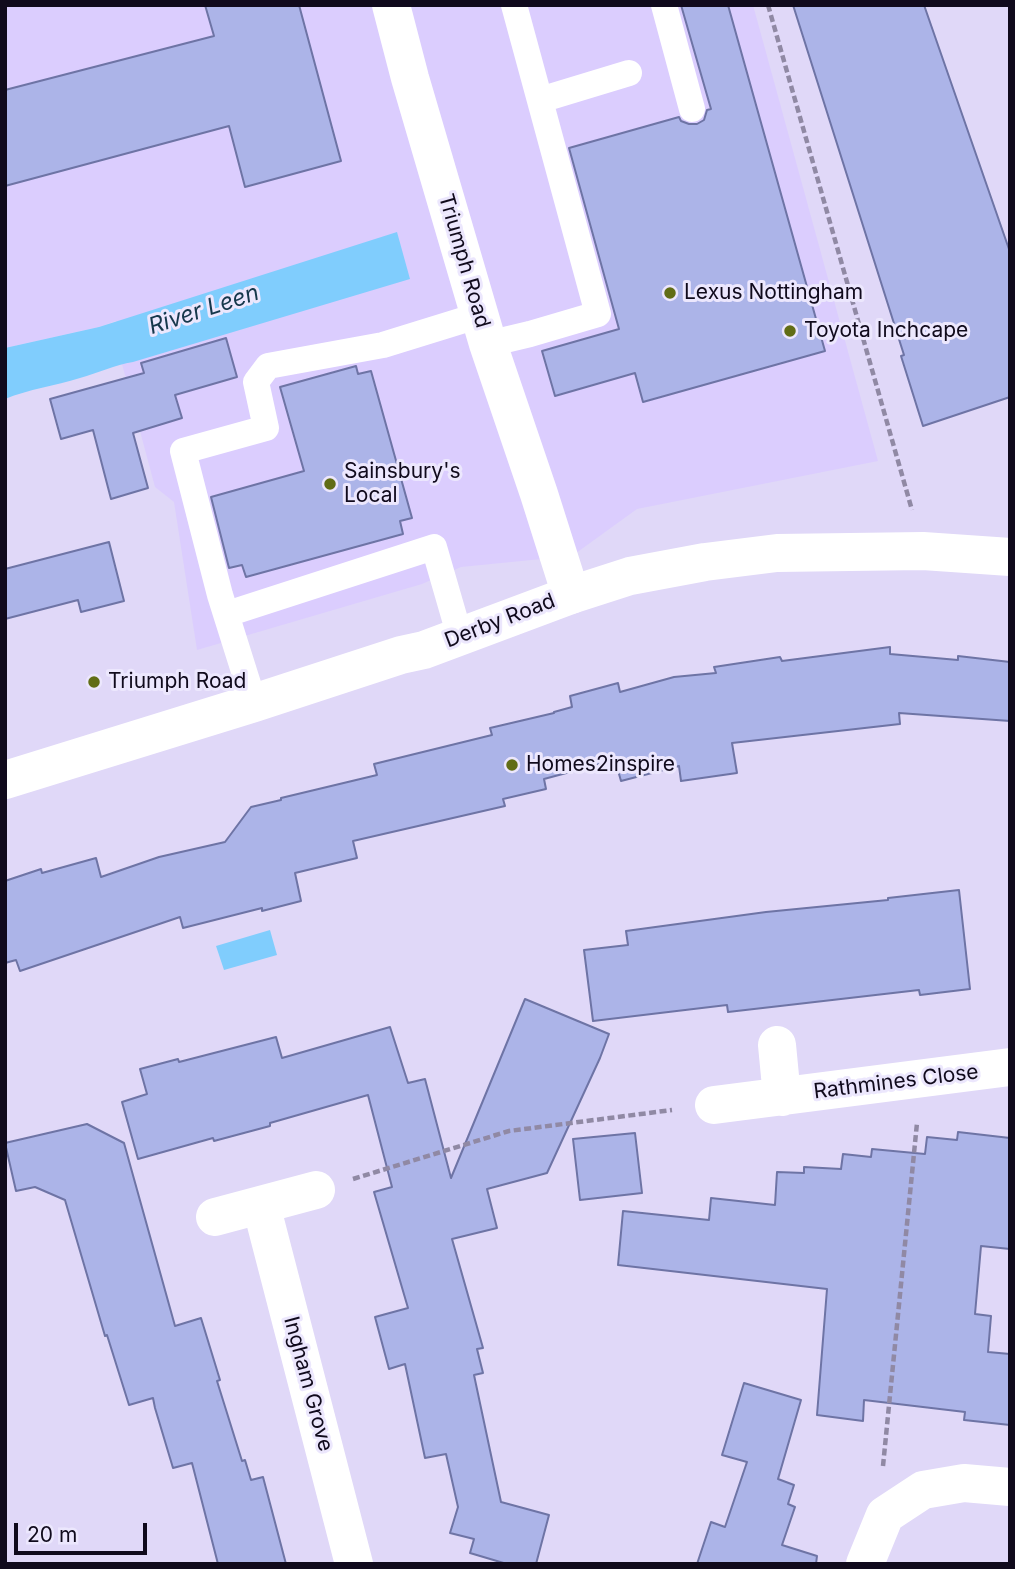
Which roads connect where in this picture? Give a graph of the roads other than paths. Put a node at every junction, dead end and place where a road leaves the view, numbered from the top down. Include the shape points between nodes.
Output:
1 (391, 5) edge
2 (514, 5) edge
3 (664, 5) edge
4 (629, 73) dead end
5 (540, 100) junction
6 (692, 109) dead end
7 (484, 329) junction
8 (1010, 557) edge
9 (571, 595) junction
10 (227, 614) junction
11 (460, 637) junction
12 (254, 703) junction
13 (5, 780) edge
14 (777, 1045) dead end
15 (1010, 1067) edge
16 (782, 1097) junction
17 (714, 1105) road end
18 (316, 1190) road end
19 (261, 1205) junction
20 (215, 1217) dead end
21 (1010, 1488) edge
22 (354, 1564) edge
23 (865, 1564) edge

1 - 7 street, Triumph Road
2 - 5 lane
3 - 6 lane
4 - 5 lane
5 - 7 lane via 597,314 530,334
7 - 9 street, Triumph Road
7 - 10 lane via 268,366 256,382 266,428 183,451
8 - 9 street, Derby Road via 923,551 777,553 630,576
9 - 11 street, Derby Road
10 - 11 lane via 434,547
10 - 12 lane
11 - 12 street, Derby Road
12 - 13 street, Derby Road
14 - 16 street, Rathmines Close
15 - 16 street, Rathmines Close
16 - 17 street, Rathmines Close
18 - 19 street
19 - 20 street
19 - 22 street, Ingham Grove
21 - 23 street via 964,1483 923,1490 885,1515

